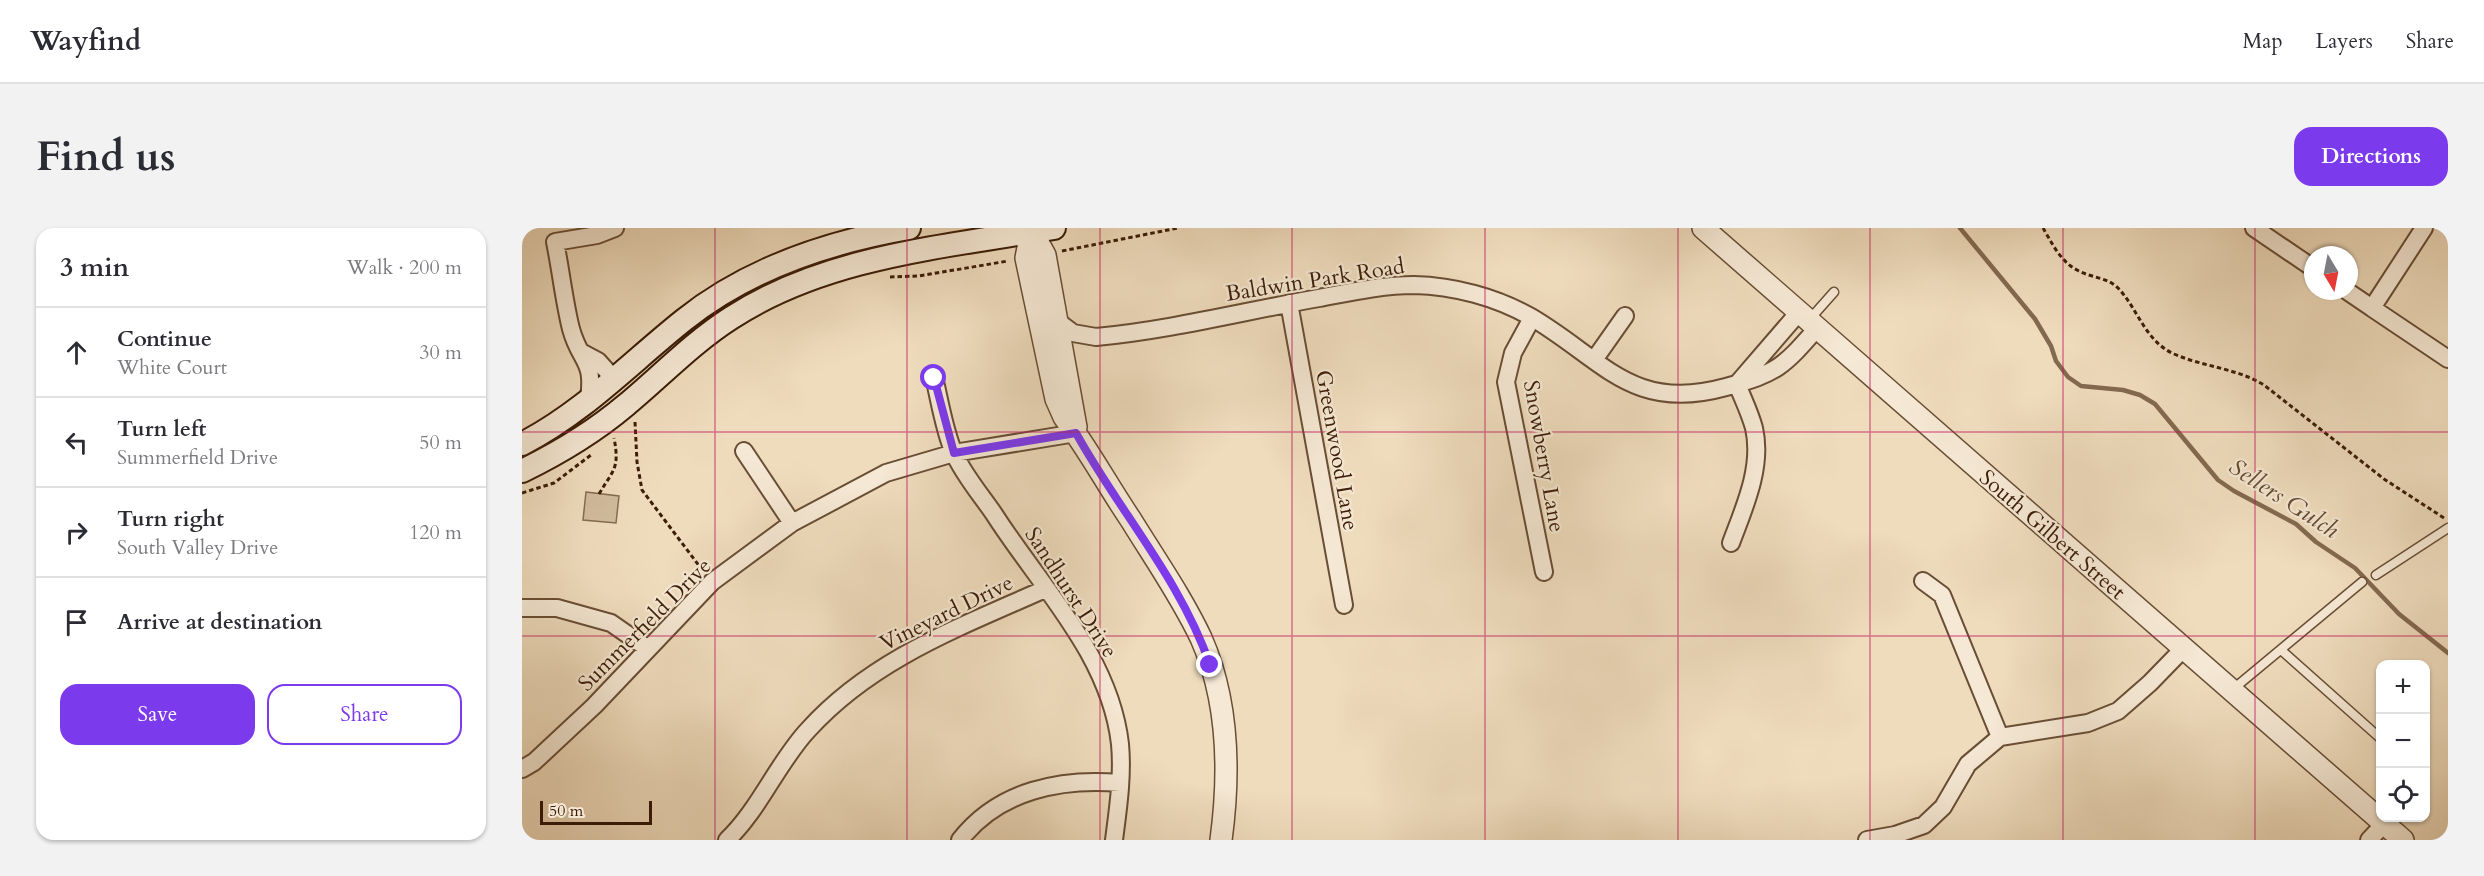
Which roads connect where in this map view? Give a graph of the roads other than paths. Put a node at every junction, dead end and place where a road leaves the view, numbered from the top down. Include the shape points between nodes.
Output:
1 (615, 228) edge
2 (909, 228) edge
3 (1054, 228) edge
4 (1703, 228) edge
5 (2254, 228) edge
6 (2424, 228) edge
7 (1030, 230) edge
8 (1036, 256) junction
9 (2304, 262) edge
10 (1834, 292) dead end
11 (2358, 298) edge
12 (1289, 303) junction
13 (2372, 308) junction
14 (1625, 315) dead end
15 (1532, 318) junction
16 (1809, 319) junction
17 (1057, 321) junction
18 (582, 352) junction
19 (2448, 359) edge
20 (1594, 360) junction
21 (934, 378) dead end
22 (615, 380) junction
23 (1737, 384) junction
24 (588, 404) junction
25 (606, 431) junction
26 (1076, 433) junction
27 (522, 444) edge
28 (744, 451) dead end
29 (954, 453) junction
30 (522, 471) edge
31 (792, 523) junction
32 (2448, 528) edge
33 (1731, 543) dead end
34 (1544, 572) dead end
35 (2376, 575) dead end
36 (1923, 581) dead end
37 (2362, 582) dead end
38 (1045, 590) junction
39 (1344, 605) dead end
40 (522, 608) edge
41 (647, 648) junction
42 (2184, 648) junction
43 (2281, 650) junction
44 (2232, 690) junction
45 (2376, 734) edge
46 (2000, 737) junction
47 (522, 769) edge
48 (1120, 783) junction
49 (2376, 812) edge
50 (2386, 822) edge
51 (2388, 822) edge
52 (727, 840) edge
53 (960, 840) edge
54 (1114, 840) edge
55 (1221, 840) edge
56 (1867, 840) edge
57 (2369, 840) edge
58 (2403, 840) edge

1 - 18 street via 597,235 555,239 572,331
2 - 22 main road via 829,245 754,276 686,319
3 - 7 main road
4 - 16 street, South Gilbert Street
5 - 9 street
6 - 13 street
7 - 8 street
7 - 25 main road via 847,266 789,288 733,317 685,351 626,405
8 - 17 street
8 - 26 street via 1051,386 1064,417
10 - 16 lane
11 - 13 street
12 - 15 street, Baldwin Park Road via 1381,286 1439,286 1486,298
12 - 17 street, Baldwin Park Road via 1117,335 1082,336
12 - 39 street, Greenwood Lane
13 - 19 street
14 - 20 street
15 - 20 street, Baldwin Park Road
15 - 34 street, Snowberry Lane via 1513,353 1506,382
16 - 23 street
16 - 23 street, Baldwin Park Road via 1779,368
16 - 42 street, South Gilbert Street
17 - 26 street
18 - 22 street
18 - 24 street via 592,379
20 - 23 street, Baldwin Park Road via 1627,382 1651,392 1704,393
21 - 29 street, Sandhurst Drive
22 - 24 main road
22 - 25 main road
23 - 33 street via 1754,428 1756,464
24 - 27 main road
25 - 30 main road
26 - 29 street, Summerfield Drive
26 - 55 street via 1176,592 1205,649 1225,731 1227,776
28 - 31 street
29 - 31 street, Summerfield Drive via 886,473
29 - 38 street, Sandhurst Drive
31 - 41 street, Summerfield Drive via 712,582
32 - 35 lane
36 - 46 street via 1942,595
37 - 43 lane
38 - 48 street, Sandhurst Drive via 1093,658 1104,686 1120,745
38 - 52 street, Vineyard Drive via 911,649 855,686 807,730
40 - 41 street via 557,608 611,623
41 - 47 street, Summerfield Drive via 594,706
42 - 44 street, South Gilbert Street
42 - 46 street via 2118,711 2088,723
43 - 44 lane
43 - 45 lane
44 - 49 street, South Gilbert Street
46 - 56 street via 1968,764 1943,807 1924,825 1895,836
48 - 53 street via 1088,780 1045,785 1003,802
48 - 54 street, Sandhurst Drive
50 - 57 street
51 - 58 street, South Gilbert Street

